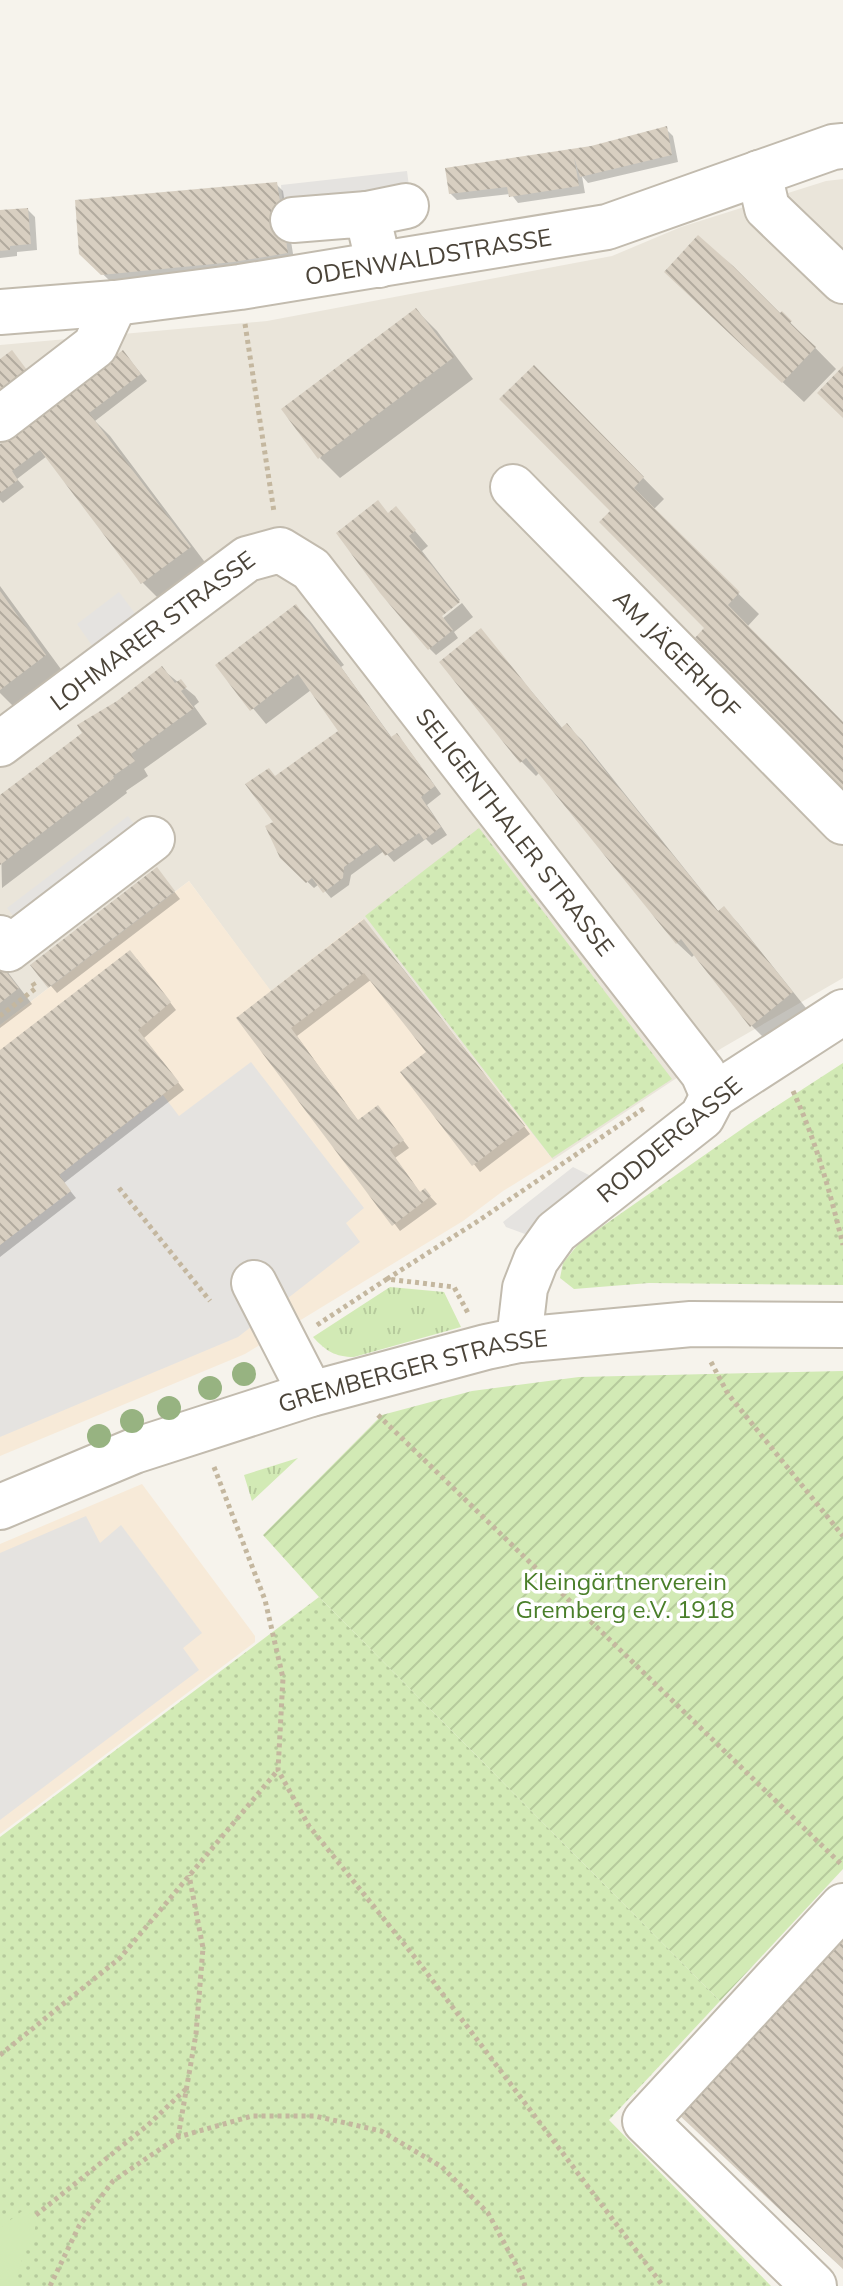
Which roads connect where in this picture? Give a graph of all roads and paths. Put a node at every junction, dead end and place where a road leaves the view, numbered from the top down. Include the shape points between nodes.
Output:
1 (843, 146) edge
2 (759, 173) junction
3 (293, 220) dead end
4 (379, 265) junction
5 (843, 281) edge
6 (240, 287) junction
7 (115, 303) junction
8 (0, 312) edge
9 (0, 419) edge
10 (513, 487) dead end
11 (296, 560) junction
12 (0, 744) edge
13 (843, 822) edge
14 (152, 839) dead end
15 (0, 938) edge
16 (843, 1012) edge
17 (775, 1055) junction
18 (713, 1096) junction
19 (648, 1105) dead end
20 (119, 1188) dead end
21 (843, 1245) edge
22 (387, 1279) junction
23 (254, 1283) dead end
24 (210, 1301) dead end
25 (691, 1324) junction
26 (843, 1325) edge
27 (502, 1343) junction
28 (286, 1346) junction
29 (329, 1389) junction
30 (200, 1430) junction
31 (0, 1507) edge
32 (843, 1536) edge
33 (278, 1770) junction
34 (843, 1866) edge
35 (189, 1875) junction
36 (843, 1906) edge
37 (0, 2055) edge
38 (187, 2087) junction
39 (178, 2137) junction
40 (36, 2215) dead end
41 (50, 2286) edge
42 (525, 2286) edge
43 (663, 2286) edge
44 (814, 2286) edge

1 - 2 street, ODENWALDSTRASSE
2 - 4 street, ODENWALDSTRASSE via 607,227
2 - 5 street via 767,208
3 - 4 street via 387,210
4 - 6 street, ODENWALDSTRASSE
6 - 7 street, ODENWALDSTRASSE
6 - 11 path
7 - 8 street, ODENWALDSTRASSE
7 - 9 street via 95,346
10 - 13 street, AM JÄGERHOF
11 - 12 street, LOHMARER STRASSE via 247,559
11 - 18 street, SELIGENTHALER STRASSE via 701,1069
14 - 15 street via 8,949
16 - 17 street, RODDERGASSE
17 - 18 street, RODDERGASSE
17 - 21 path via 814,1140
18 - 27 street, RODDERGASSE via 702,1117 556,1232 536,1260
19 - 22 path
20 - 24 path
22 - 27 path via 454,1287
22 - 28 path
23 - 28 street
25 - 26 street, GREMBERGER STRASSE
25 - 27 street, GREMBERGER STRASSE
25 - 32 path via 728,1394
27 - 29 street, GREMBERGER STRASSE
28 - 29 street
29 - 30 street, GREMBERGER STRASSE
29 - 34 path
30 - 31 street, GREMBERGER STRASSE via 134,1451
30 - 33 path via 265,1600 283,1678
33 - 35 path
33 - 43 path via 309,1826
35 - 37 path via 120,1958
35 - 38 path via 203,1948
36 - 44 street via 645,2121
38 - 39 path
38 - 40 path
39 - 41 path via 113,2181 79,2226
39 - 42 path via 252,2116 315,2116 381,2131 442,2167 488,2213

